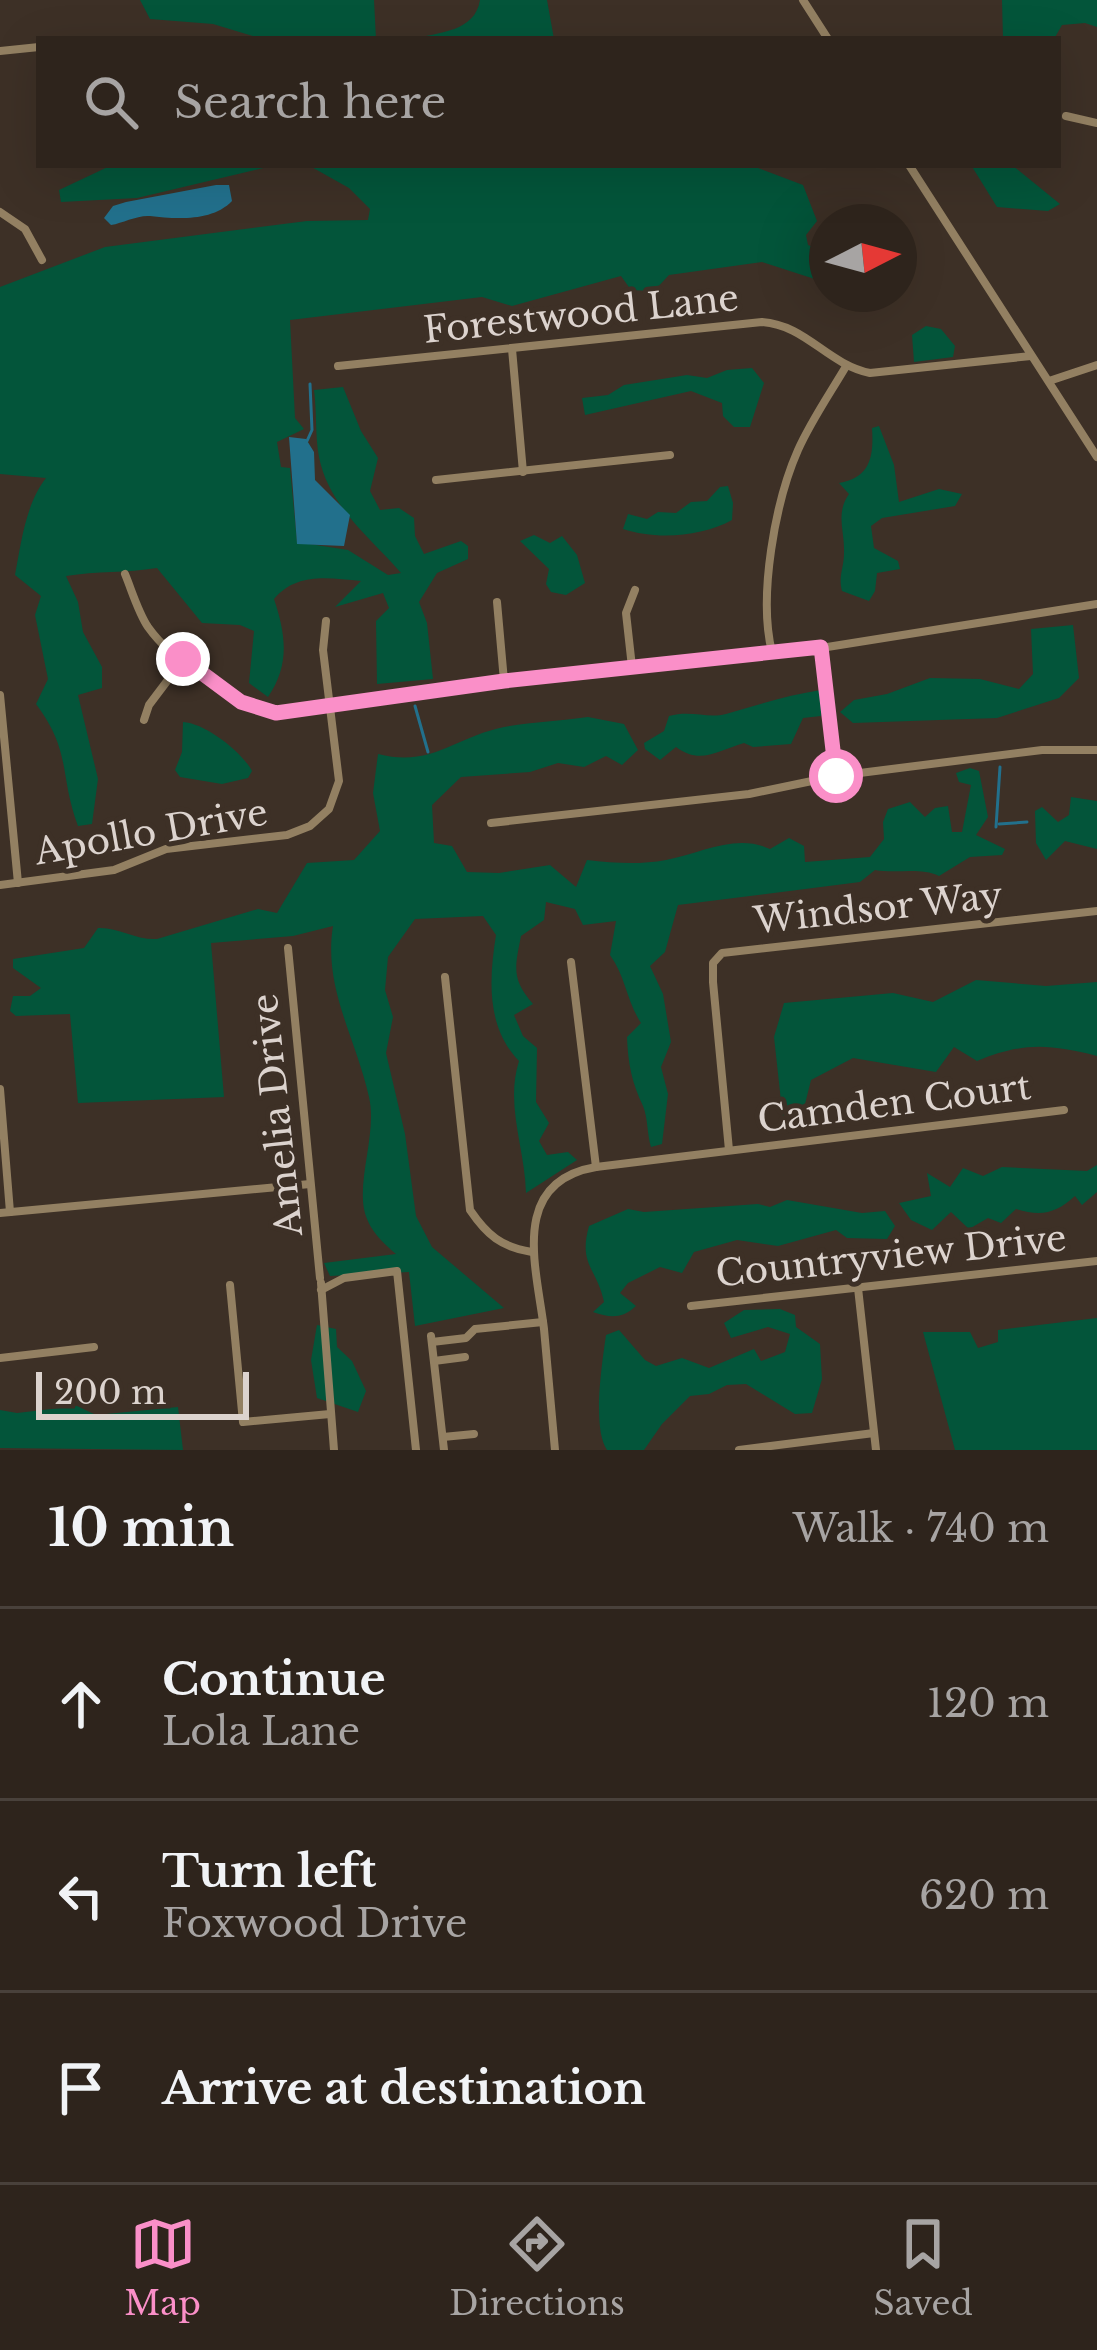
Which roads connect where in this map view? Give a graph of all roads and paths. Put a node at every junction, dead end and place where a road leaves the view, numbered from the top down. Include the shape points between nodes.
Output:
1 (803, 0) edge
2 (826, 36) edge
3 (36, 47) edge
4 (0, 51) edge
5 (1066, 116) dead end
6 (1097, 123) edge
7 (910, 168) edge
8 (0, 212) edge
9 (42, 260) dead end
10 (512, 349) junction
11 (1031, 356) junction
12 (1097, 365) edge
13 (338, 366) dead end
14 (845, 368) junction
15 (1048, 381) junction
16 (670, 455) dead end
17 (1097, 457) edge
18 (523, 472) junction
19 (436, 480) dead end
20 (125, 574) dead end
21 (635, 590) dead end
22 (497, 602) dead end
23 (1097, 604) edge
24 (326, 621) dead end
25 (821, 647) junction
26 (772, 652) junction
27 (183, 659) junction
28 (632, 668) junction
29 (504, 681) junction
30 (0, 695) edge
31 (331, 707) junction
32 (144, 720) dead end
33 (1097, 750) edge
34 (836, 776) junction
35 (491, 823) dead end
36 (17, 883) junction
37 (0, 885) edge
38 (1097, 911) edge
39 (288, 948) dead end
40 (571, 962) dead end
41 (445, 977) dead end
42 (0, 1089) edge
43 (1064, 1111) dead end
44 (730, 1150) junction
45 (596, 1167) junction
46 (310, 1184) junction
47 (5, 1212) edge
48 (532, 1252) junction
49 (1097, 1261) edge
50 (321, 1283) junction
51 (230, 1285) dead end
52 (858, 1288) junction
53 (691, 1306) dead end
54 (543, 1322) junction
55 (94, 1347) dead end
56 (465, 1357) dead end
57 (0, 1358) edge
58 (434, 1360) junction
59 (330, 1414) junction
60 (874, 1433) junction
61 (474, 1434) dead end
62 (443, 1437) junction
63 (334, 1450) edge
64 (416, 1450) edge
65 (444, 1450) edge
66 (555, 1450) edge
67 (740, 1450) edge
68 (876, 1450) edge

1 - 2 street
3 - 4 street
5 - 6 street
7 - 11 street
8 - 9 street via 25,230
10 - 13 street, Forestwood Lane
10 - 14 street, Forestwood Lane via 783,323
10 - 18 street
11 - 14 street via 870,373
11 - 15 street
12 - 15 street
14 - 26 street via 785,488 767,596
15 - 17 street
16 - 18 street
18 - 19 street
20 - 27 street via 147,626
21 - 28 street via 626,613
22 - 29 street
23 - 25 street
24 - 31 street, Apollo Drive
25 - 26 street
25 - 34 street
26 - 28 street
27 - 31 street via 261,710
27 - 32 street
28 - 29 street
29 - 31 street
30 - 36 street
31 - 36 street, Apollo Drive via 339,781 329,808 310,826
33 - 34 street
34 - 35 street via 749,794
36 - 37 street, Apollo Drive
38 - 44 street, Windsor Way via 722,953 713,982
39 - 46 street, Amelia Drive
40 - 45 street
41 - 48 street via 470,1210 486,1234
42 - 47 street
43 - 44 street, Camden Court
44 - 45 street, Camden Court
45 - 48 street via 548,1193
46 - 47 street
46 - 50 street, Amelia Drive
48 - 54 street
49 - 52 street, Countryview Drive
50 - 59 street, Amelia Drive
50 - 64 street via 397,1271
51 - 59 street via 243,1422
52 - 53 street, Countryview Drive
52 - 60 street
54 - 58 street via 432,1339
54 - 66 street
55 - 57 street
56 - 58 street
58 - 62 street
59 - 63 street, Amelia Drive
60 - 67 street
60 - 68 street
61 - 62 street
62 - 65 street

